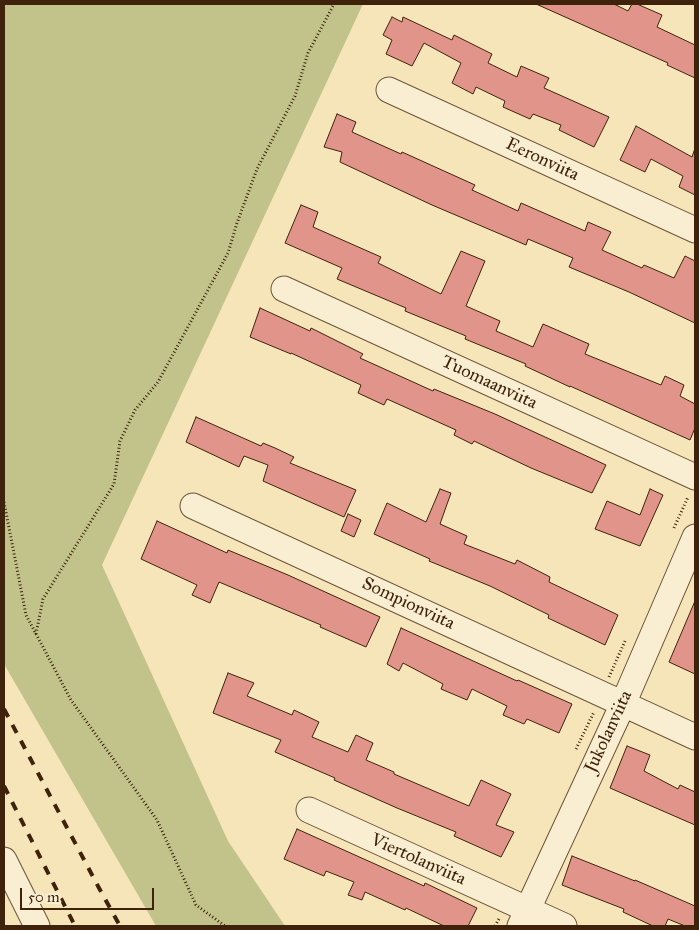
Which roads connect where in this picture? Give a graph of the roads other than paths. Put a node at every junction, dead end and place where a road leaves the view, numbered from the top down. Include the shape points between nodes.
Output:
1 (389, 90) dead end
2 (695, 230) edge
3 (284, 289) dead end
4 (695, 477) edge
5 (193, 506) dead end
6 (695, 537) edge
7 (623, 704) junction
8 (695, 737) edge
9 (309, 810) dead end
10 (4, 860) edge
11 (524, 918) edge
12 (37, 926) edge
13 (564, 926) edge

1 - 2 street, Eeronviita
3 - 4 street, Tuomaanviita
5 - 7 street, Sompionviita
6 - 7 street, Jukolanviita
7 - 8 street, Sompionviita
7 - 11 street, Jukolanviita
9 - 11 street, Viertolanviita
10 - 12 street
11 - 13 street, Viertolanviita

